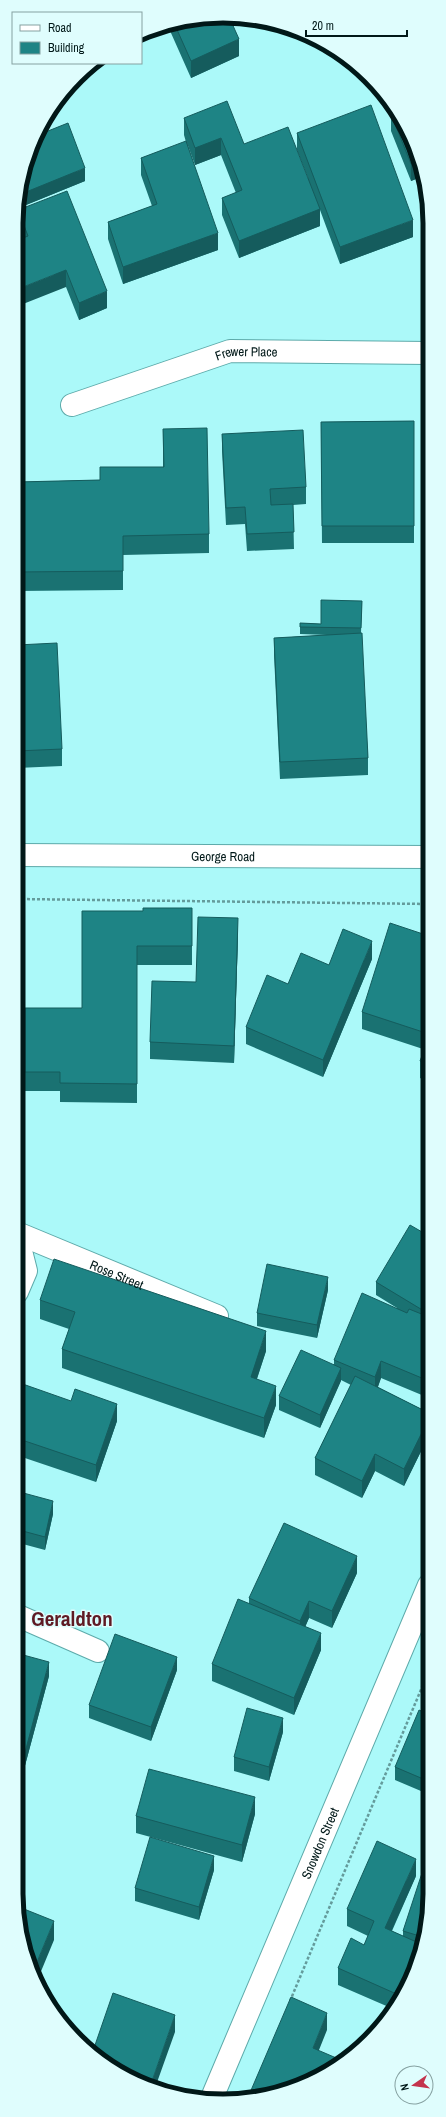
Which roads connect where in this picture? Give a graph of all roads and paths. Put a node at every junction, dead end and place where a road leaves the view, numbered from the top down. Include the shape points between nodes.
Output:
1 (423, 353) edge
2 (72, 405) dead end
3 (23, 855) edge
4 (423, 857) edge
5 (23, 899) edge
6 (423, 904) edge
7 (23, 1236) edge
8 (23, 1258) edge
9 (23, 1277) edge
10 (217, 1316) edge
11 (423, 1597) edge
12 (23, 1618) edge
13 (98, 1651) dead end
14 (423, 1685) edge
15 (288, 2008) edge
16 (214, 2094) edge

1 - 2 street, Frewer Place via 230,351
3 - 4 street, George Road
5 - 6 path
7 - 10 street, Rose Street
8 - 9 street via 26,1270
11 - 16 street, Snowdon Street
12 - 13 street
14 - 15 path

